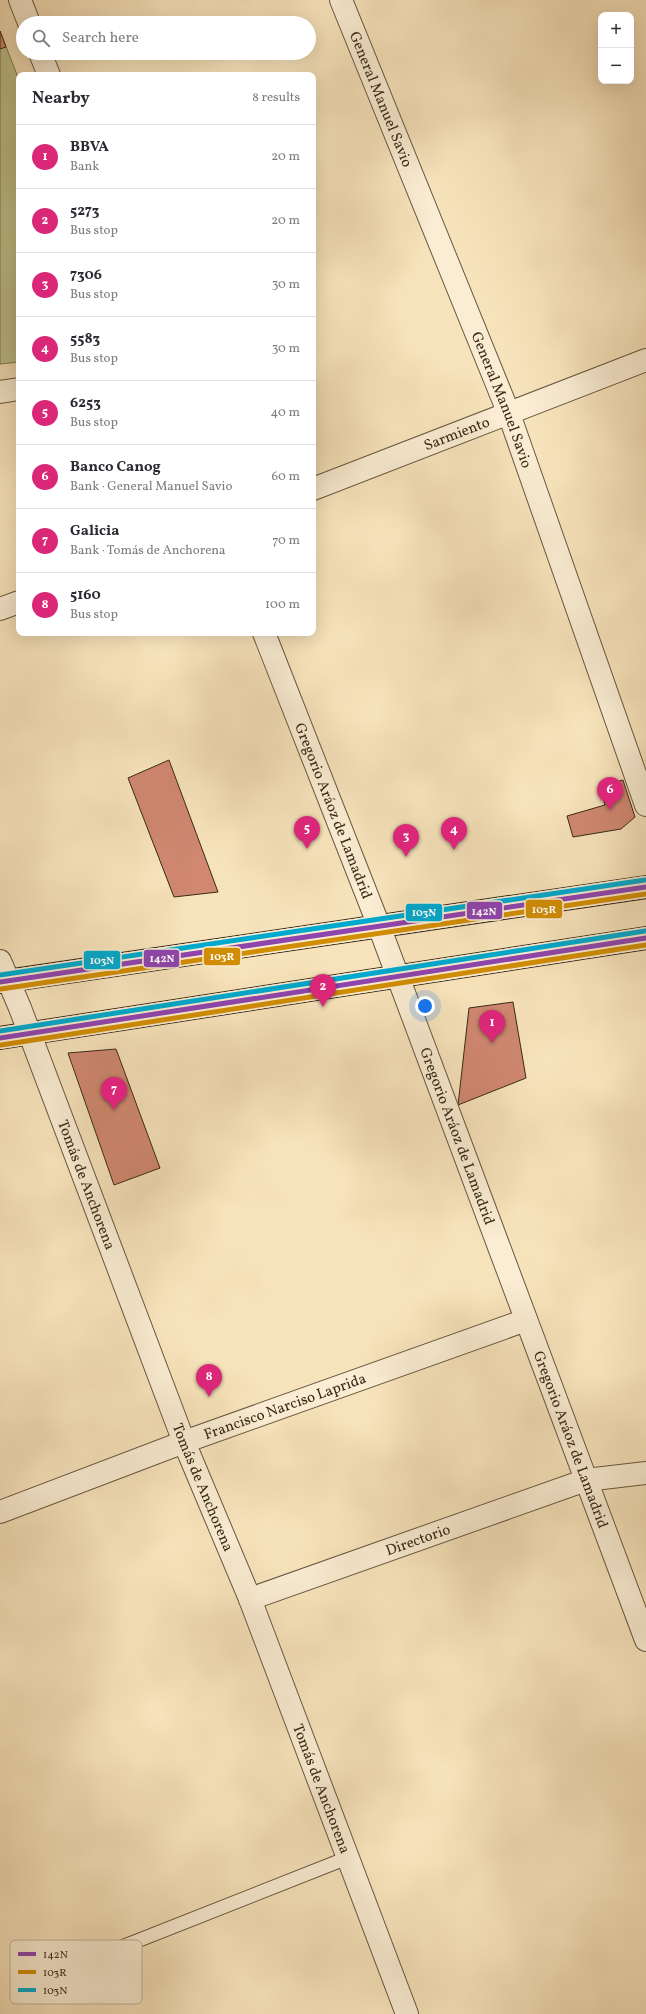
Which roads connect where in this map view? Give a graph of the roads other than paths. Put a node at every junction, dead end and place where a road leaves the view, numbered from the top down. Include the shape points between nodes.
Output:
1 (20, 0) edge
2 (341, 0) edge
3 (26, 16) edge
4 (43, 60) edge
5 (48, 72) edge
6 (646, 360) edge
7 (16, 389) edge
8 (0, 392) edge
9 (509, 414) junction
10 (316, 488) edge
11 (16, 603) edge
12 (0, 609) edge
13 (265, 636) edge
14 (646, 805) edge
15 (646, 887) edge
16 (379, 926) junction
17 (646, 938) edge
18 (0, 961) edge
19 (396, 976) junction
20 (4, 982) edge
21 (29, 1034) junction
22 (0, 1038) edge
23 (526, 1320) junction
24 (184, 1442) junction
25 (646, 1473) edge
26 (586, 1480) junction
27 (0, 1512) edge
28 (250, 1599) junction
29 (646, 1640) edge
30 (347, 1858) junction
31 (141, 1940) edge
32 (407, 2014) edge

1 - 3 street
2 - 9 street, General Manuel Savio
4 - 5 street
6 - 9 street, Sarmiento
7 - 8 street
9 - 10 street, Sarmiento
9 - 14 street, General Manuel Savio
11 - 12 street
13 - 16 street, Gregorio Aráoz de Lamadrid
15 - 16 street
16 - 19 street, Gregorio Aráoz de Lamadrid
16 - 20 street
17 - 19 street
18 - 20 street, Tomás de Anchorena
19 - 21 street
19 - 23 street, Gregorio Aráoz de Lamadrid
20 - 21 street, Tomás de Anchorena
21 - 22 street
21 - 24 street, Tomás de Anchorena
23 - 24 street, Francisco Narciso Laprida
23 - 26 street, Gregorio Aráoz de Lamadrid
24 - 27 street, Francisco Narciso Laprida
24 - 28 street, Tomás de Anchorena
25 - 26 street
26 - 28 street, Directorio
26 - 29 street, Gregorio Aráoz de Lamadrid
28 - 30 street, Tomás de Anchorena
30 - 31 lane
30 - 32 street, Tomás de Anchorena

